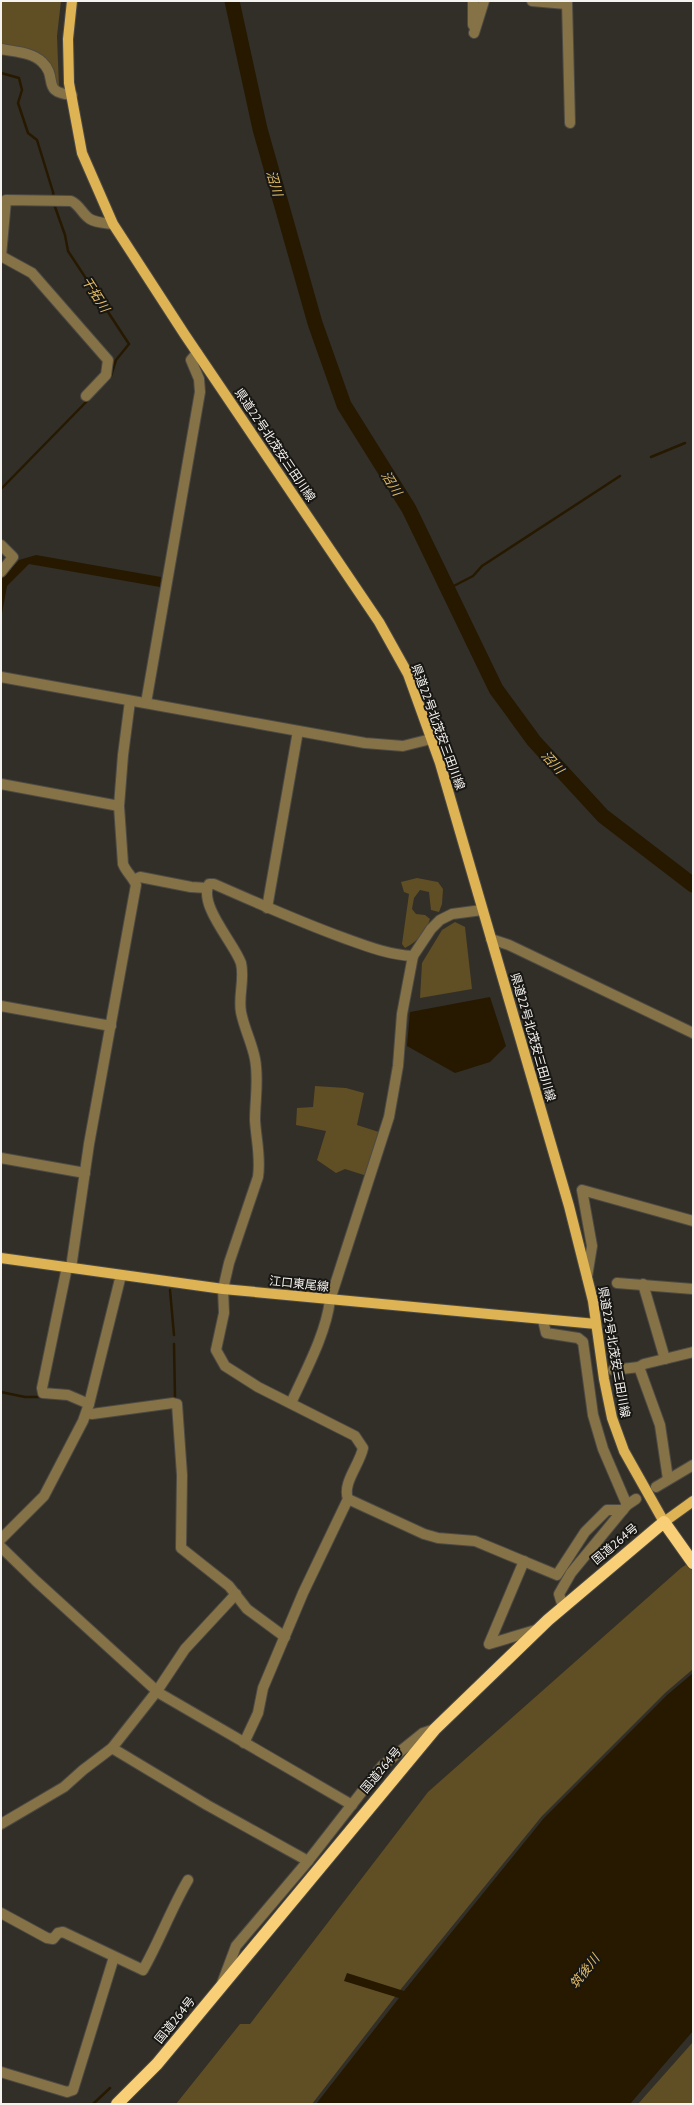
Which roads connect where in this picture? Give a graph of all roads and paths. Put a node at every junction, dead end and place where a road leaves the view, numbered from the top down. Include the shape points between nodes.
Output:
1 (72, 1) edge
2 (473, 1) edge
3 (484, 1) edge
4 (532, 1) edge
5 (567, 3) edge
6 (1, 49) edge
7 (72, 95) junction
8 (570, 123) dead end
9 (4, 200) edge
10 (113, 224) junction
11 (1, 256) edge
12 (197, 353) junction
13 (86, 396) dead end
14 (1, 545) edge
15 (1, 572) edge
16 (1, 677) edge
17 (130, 700) junction
18 (146, 704) junction
19 (298, 731) junction
20 (431, 739) junction
21 (1, 784) edge
22 (119, 806) junction
23 (134, 880) junction
24 (207, 888) junction
25 (267, 908) junction
26 (482, 910) junction
27 (491, 939) junction
28 (413, 956) junction
29 (1, 1006) edge
30 (111, 1026) junction
31 (693, 1033) edge
32 (1, 1158) edge
33 (85, 1173) junction
34 (693, 1221) edge
35 (1, 1258) edge
36 (69, 1267) junction
37 (121, 1275) junction
38 (587, 1278) junction
39 (617, 1283) dead end
40 (642, 1284) junction
41 (223, 1289) junction
42 (693, 1289) edge
43 (330, 1300) junction
44 (543, 1320) junction
45 (596, 1324) junction
46 (693, 1352) edge
47 (665, 1359) junction
48 (639, 1367) junction
49 (613, 1370) dead end
50 (291, 1403) junction
51 (88, 1409) junction
52 (693, 1465) edge
53 (668, 1479) junction
54 (656, 1487) dead end
55 (348, 1499) junction
56 (693, 1501) edge
57 (629, 1504) junction
58 (664, 1522) junction
59 (1, 1540) edge
60 (1, 1547) edge
61 (690, 1559) edge
62 (524, 1561) junction
63 (236, 1594) junction
64 (563, 1607) junction
65 (539, 1629) junction
66 (285, 1636) junction
67 (157, 1691) junction
68 (435, 1729) junction
69 (244, 1743) junction
70 (112, 1748) junction
71 (352, 1805) junction
72 (1, 1824) edge
73 (308, 1861) junction
74 (188, 1880) dead end
75 (1, 1913) edge
76 (114, 1957) junction
77 (220, 1987) junction
78 (1, 2072) edge
79 (117, 2104) edge

1 - 7 main road, 県道22号北茂安三田川線 via 68,39 69,83
2 - 3 street via 474,33
4 - 5 street
5 - 8 street
6 - 7 street via 28,54 38,59 48,70 54,90 57,93
7 - 10 main road, 県道22号北茂安三田川線 via 82,153
9 - 10 street via 71,201 77,203 93,221
9 - 11 street
10 - 12 main road, 県道22号北茂安三田川線
11 - 13 street via 32,273 108,360 106,375
12 - 18 street via 191,360 199,379 197,414
12 - 20 main road, 県道22号北茂安三田川線 via 379,622 408,674
14 - 15 street via 14,557
16 - 17 street
17 - 18 street
17 - 22 street
18 - 19 street
19 - 20 street via 364,743 403,746
19 - 25 street
20 - 26 main road, 県道22号北茂安三田川線
21 - 22 street
22 - 23 street via 123,864
23 - 24 street via 140,877
23 - 30 street via 136,885
24 - 25 street via 209,884 214,884
24 - 41 street via 210,908 240,963 241,1013 255,1058 258,1084 255,1119 260,1163 258,1177 229,1263
25 - 28 street via 366,946
26 - 27 main road, 県道22号北茂安三田川線
26 - 28 street via 452,914 440,920
27 - 31 street via 509,945
27 - 38 main road, 県道22号北茂安三田川線 via 569,1206
28 - 43 street via 402,1014 398,1066 389,1117
29 - 30 street
30 - 33 street
32 - 33 street
33 - 36 street
34 - 38 street via 582,1190 592,1246
35 - 36 main road, 江口東尾線
36 - 37 main road, 江口東尾線
36 - 51 street via 42,1388 43,1393 68,1395
37 - 41 main road, 江口東尾線
37 - 51 street
38 - 45 main road, 県道22号北茂安三田川線
39 - 40 street
40 - 42 street
40 - 47 street
41 - 43 main road, 江口東尾線
41 - 50 street via 224,1313 216,1350 218,1357 225,1366
43 - 44 main road, 江口東尾線
43 - 50 street via 310,1362
44 - 45 main road, 江口東尾線
44 - 57 street via 546,1333 581,1340 591,1372 593,1415 603,1449
45 - 58 main road, 県道22号北茂安三田川線 via 612,1418 624,1451
46 - 47 street
47 - 48 street
48 - 49 street
48 - 53 street via 660,1424
50 - 55 street via 355,1436 361,1443 362,1454 347,1486
51 - 59 street via 44,1496
51 - 63 street via 92,1414 177,1404 182,1475 181,1548
52 - 53 street
53 - 54 street
55 - 62 street via 424,1534 438,1538 475,1541
55 - 66 street
56 - 58 main road
57 - 62 street via 607,1510 585,1532 557,1576
57 - 64 street via 571,1573 559,1594
58 - 61 highway
58 - 64 highway, 国道264号
60 - 67 street
62 - 65 street via 489,1644
63 - 66 street via 247,1609
63 - 67 street via 185,1649
64 - 65 highway, 国道264号
65 - 68 highway, 国道264号
66 - 69 street via 263,1688 258,1713
67 - 69 street
67 - 70 street
68 - 71 street via 423,1733 382,1766
68 - 77 highway, 国道264号
69 - 71 street
70 - 72 street via 64,1787
70 - 73 street
71 - 73 street
73 - 77 street via 236,1946
74 - 76 street via 143,1970
75 - 76 street via 47,1938 52,1939 63,1932
76 - 78 street via 73,2090 67,2092
77 - 79 highway, 国道264号 via 157,2064

